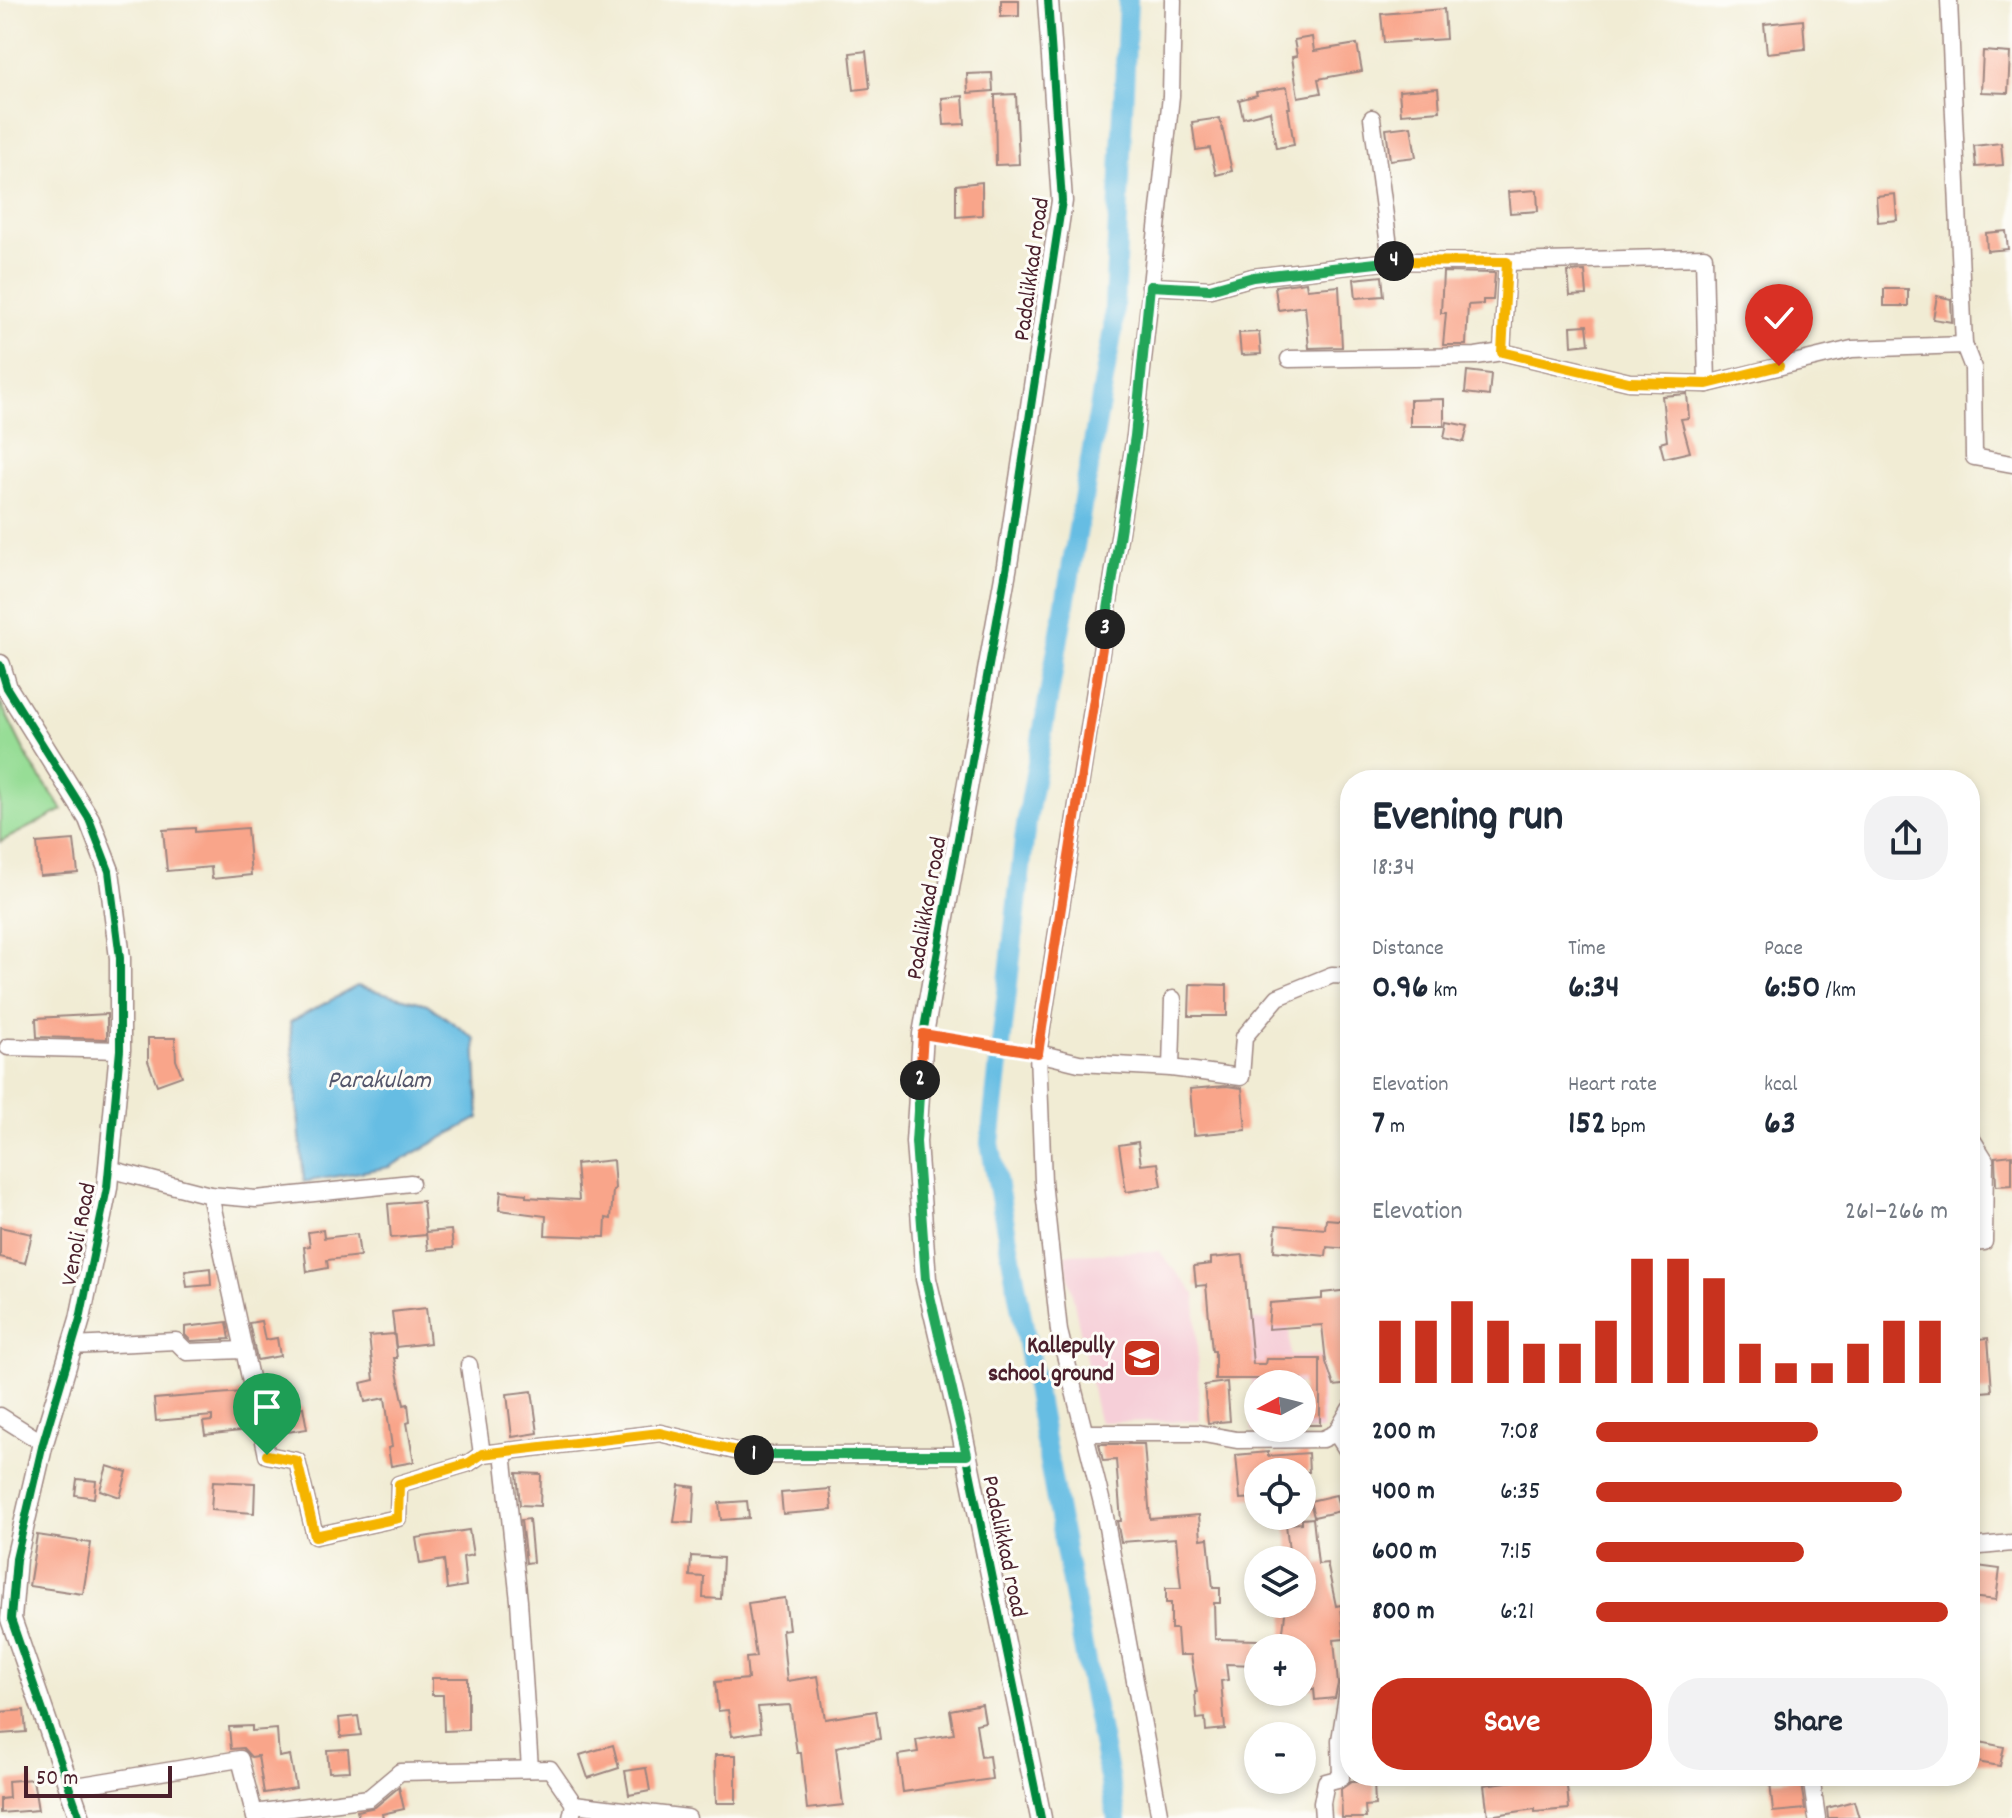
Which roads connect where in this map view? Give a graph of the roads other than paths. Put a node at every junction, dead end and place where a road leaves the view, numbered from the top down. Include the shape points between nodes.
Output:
1 (1048, 0) edge
2 (1173, 0) edge
3 (1949, 0) edge
4 (1372, 118) dead end
5 (1391, 261) junction
6 (1507, 262) junction
7 (1150, 286) junction
8 (1964, 345) junction
9 (1502, 352) junction
10 (1289, 359) dead end
11 (1707, 384) junction
12 (2012, 464) edge
13 (0, 665) edge
14 (1340, 975) edge
15 (1173, 999) dead end
16 (8, 1047) dead end
17 (120, 1050) junction
18 (1038, 1053) junction
19 (1171, 1068) junction
20 (1980, 1152) edge
21 (109, 1169) junction
22 (411, 1183) dead end
23 (210, 1195) junction
24 (1980, 1242) edge
25 (72, 1346) junction
26 (244, 1350) junction
27 (469, 1365) dead end
28 (0, 1416) edge
29 (1340, 1426) edge
30 (1085, 1433) junction
31 (1336, 1433) junction
32 (1340, 1439) edge
33 (43, 1443) junction
34 (503, 1452) junction
35 (482, 1454) junction
36 (967, 1455) junction
37 (2012, 1543) edge
38 (1980, 1546) edge
39 (7, 1596) edge
40 (530, 1769) junction
41 (1340, 1778) edge
42 (1812, 1786) edge
43 (70, 1787) junction
44 (573, 1811) edge
45 (254, 1815) edge
46 (80, 1818) edge
47 (688, 1818) edge
48 (1041, 1818) edge
49 (1160, 1818) edge
50 (1323, 1818) edge
51 (1817, 1818) edge

1 - 36 street, Padalikkad road via 1062,201 1007,565 923,1034 917,1127 926,1279
2 - 7 street via 1171,96
3 - 8 street
4 - 5 street
5 - 6 street
5 - 7 street via 1253,277 1210,289
6 - 9 street
6 - 11 street via 1704,257
7 - 18 street via 1135,436
8 - 11 street via 1852,349
8 - 12 street via 1973,368 1974,457
9 - 10 street
9 - 11 street via 1629,382
13 - 17 street, Venoli Road via 7,688 89,819 109,871 120,958
14 - 19 street via 1278,997 1244,1037 1241,1077
15 - 19 street
16 - 17 street
17 - 21 street, Venoli Road
18 - 19 street via 1079,1063
18 - 30 street via 1043,1181 1059,1331
20 - 24 street via 1985,1160
21 - 23 street
21 - 25 street, Venoli Road
22 - 23 street via 256,1199
23 - 26 street
25 - 26 street via 176,1341 187,1352
25 - 33 street, Venoli Road
26 - 35 street via 267,1455 297,1461 315,1536 398,1518 399,1484 469,1463
27 - 35 street
28 - 33 street
29 - 31 street
30 - 31 street via 1198,1433 1237,1440 1323,1439
30 - 49 street
31 - 32 street
33 - 39 street, Venoli Road
34 - 35 street
34 - 36 street via 660,1433 752,1455
34 - 40 street
36 - 48 street, Padalikkad road
37 - 38 street
39 - 43 street, Venoli Road
40 - 44 street via 550,1769
40 - 45 street via 400,1772 369,1798
41 - 50 street via 1326,1782
42 - 51 street
43 - 45 street via 240,1759
43 - 46 street, Venoli Road
44 - 47 street

